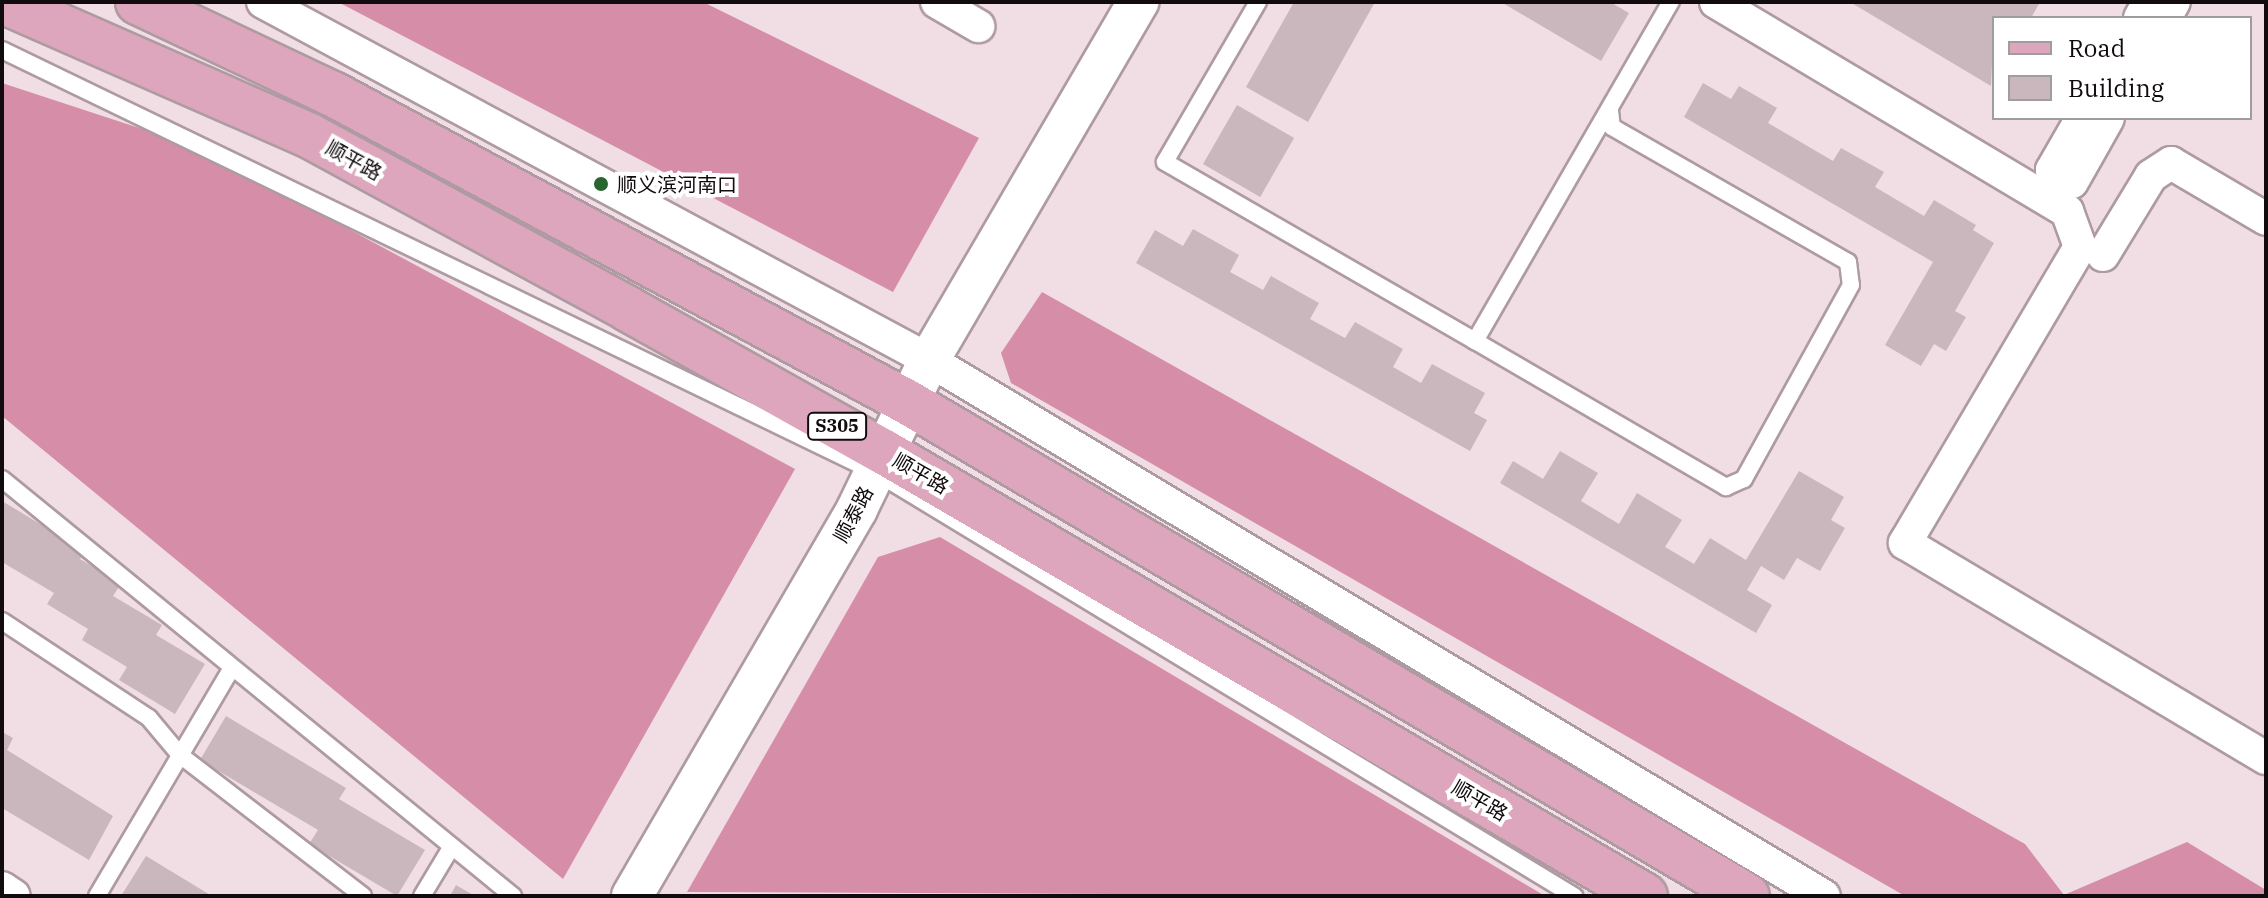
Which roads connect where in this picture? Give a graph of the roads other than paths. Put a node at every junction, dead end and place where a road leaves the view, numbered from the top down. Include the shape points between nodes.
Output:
1 (5, 2) edge
2 (138, 2) edge
3 (263, 2) edge
4 (937, 2) edge
5 (1138, 2) edge
6 (1258, 2) edge
7 (1671, 2) edge
8 (1716, 2) edge
9 (978, 26) dead end
10 (2, 50) edge
11 (1610, 111) junction
12 (2081, 120) edge
13 (2106, 120) edge
14 (2266, 219) edge
15 (2103, 255) dead end
16 (1475, 341) junction
17 (929, 360) junction
18 (909, 403) junction
19 (879, 462) junction
20 (2, 479) edge
21 (2, 621) edge
22 (231, 669) junction
23 (180, 755) junction
24 (2266, 758) edge
25 (452, 846) junction
26 (2, 888) edge
27 (639, 894) edge
28 (14, 896) edge
29 (97, 896) edge
30 (363, 896) edge
31 (422, 896) edge
32 (513, 896) edge
33 (1574, 896) edge
34 (1645, 896) edge
35 (1747, 896) edge
36 (1824, 896) edge

1 - 19 main road, 顺平路 / S305 via 310,136
2 - 18 main road, S305 via 333,94
3 - 17 street
4 - 9 street
5 - 17 street, 顺泰路
6 - 16 lane via 1165,162
7 - 11 lane
8 - 24 street via 2067,211 2080,247 1905,543
10 - 19 lane
11 - 16 lane
11 - 16 lane via 1612,127 1848,262 1851,285 1744,479 1726,487
12 - 13 street via 2062,176
14 - 15 street via 2171,163 2151,176
17 - 18 street, 顺泰路
17 - 36 street
18 - 19 street, 顺泰路
18 - 35 main road, S305
19 - 27 street, 顺泰路
19 - 33 lane
19 - 34 main road, 顺平路 / S305
20 - 22 lane
21 - 23 lane via 149,718
22 - 23 lane
22 - 25 lane
23 - 29 lane
23 - 30 lane
25 - 31 lane
25 - 32 lane
26 - 28 street

